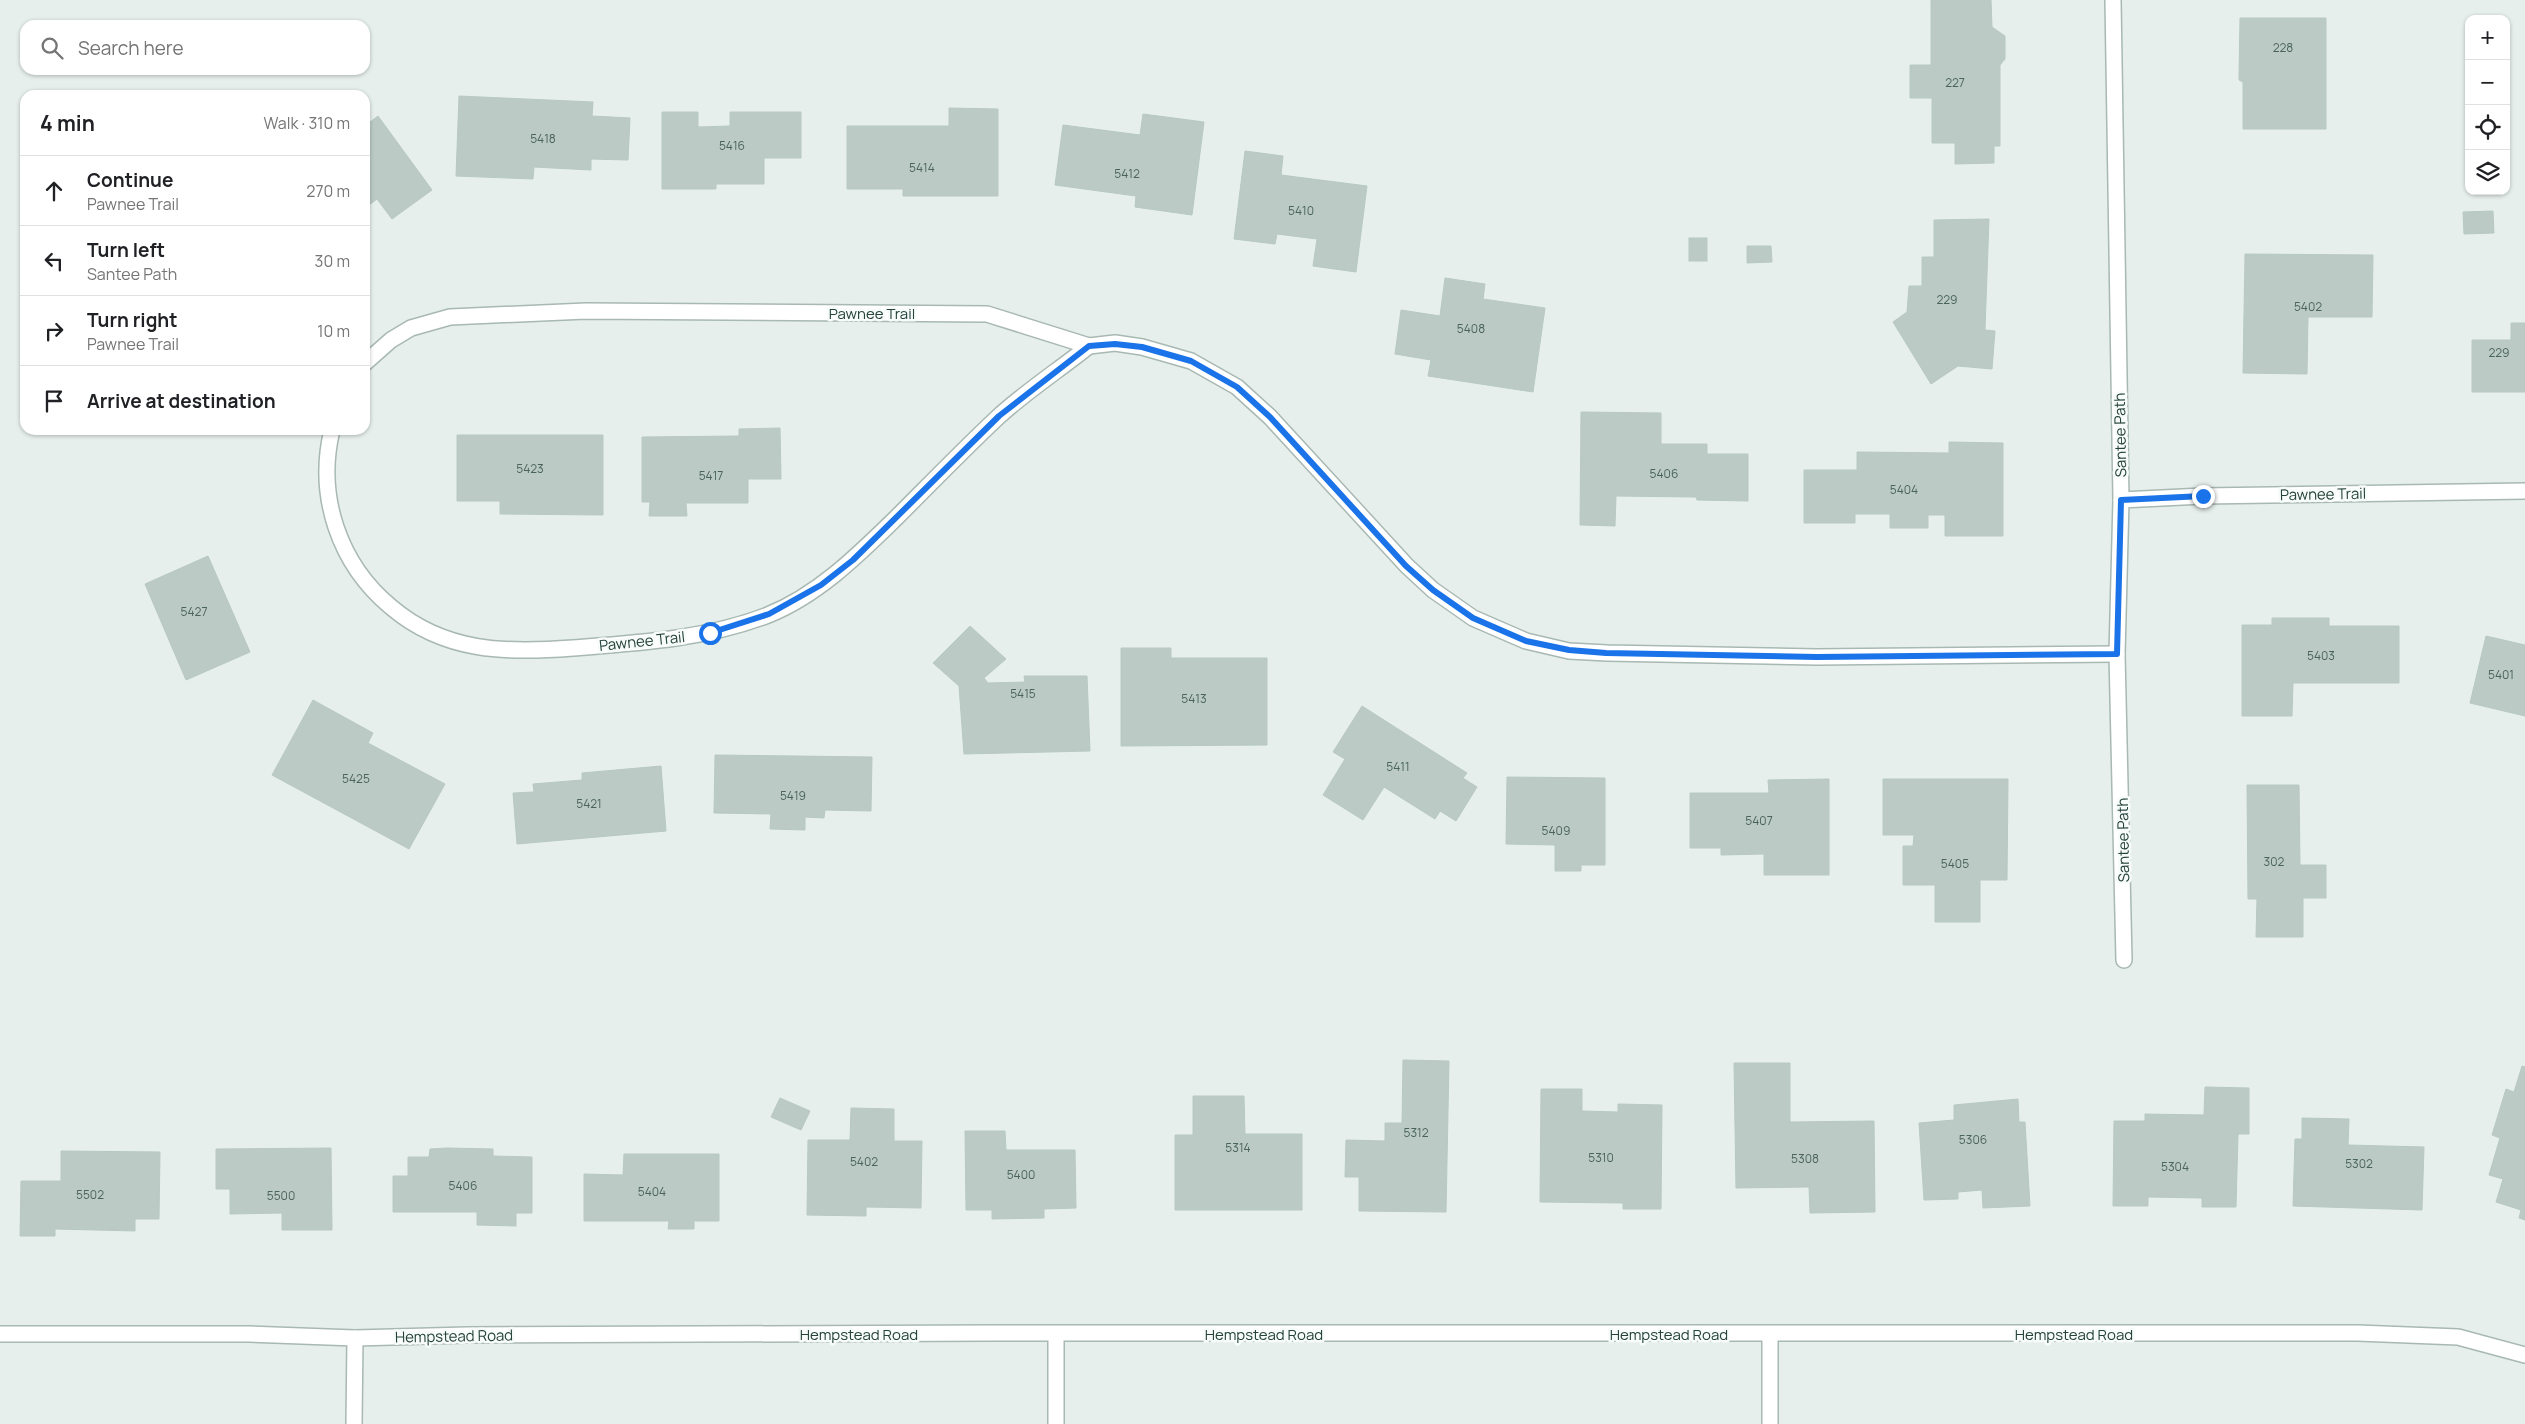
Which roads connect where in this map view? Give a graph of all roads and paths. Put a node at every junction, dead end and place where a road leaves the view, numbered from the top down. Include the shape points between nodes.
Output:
1 (2113, 0) edge
2 (1089, 346) junction
3 (370, 359) edge
4 (331, 435) edge
5 (2525, 490) edge
6 (2121, 500) junction
7 (2117, 654) junction
8 (2124, 960) dead end
9 (0, 1334) edge
10 (1056, 1334) junction
11 (1770, 1334) junction
12 (355, 1338) junction
13 (2525, 1355) edge
14 (354, 1424) edge
15 (1056, 1424) edge
16 (1770, 1424) edge

1 - 6 street, Santee Path
2 - 3 street, Pawnee Trail via 987,314 586,311 450,317 411,328
2 - 4 street, Pawnee Trail via 999,416 853,560 821,585 769,614 710,633 617,644 522,652 473,647 427,631 399,614 362,579 341,542 327,492 327,453
2 - 7 street, Pawnee Trail via 1142,347 1191,361 1237,387 1270,417 1406,566 1433,590 1473,618 1526,641 1569,650 1606,653 1817,657
5 - 6 street, Pawnee Trail
6 - 7 street, Santee Path
7 - 8 street, Santee Path
9 - 12 street, Hempstead Road via 249,1334
10 - 11 street, Hempstead Road
10 - 12 street, Hempstead Road
10 - 15 street
11 - 13 street, Hempstead Road via 2358,1333 2458,1337
11 - 16 street
12 - 14 street

